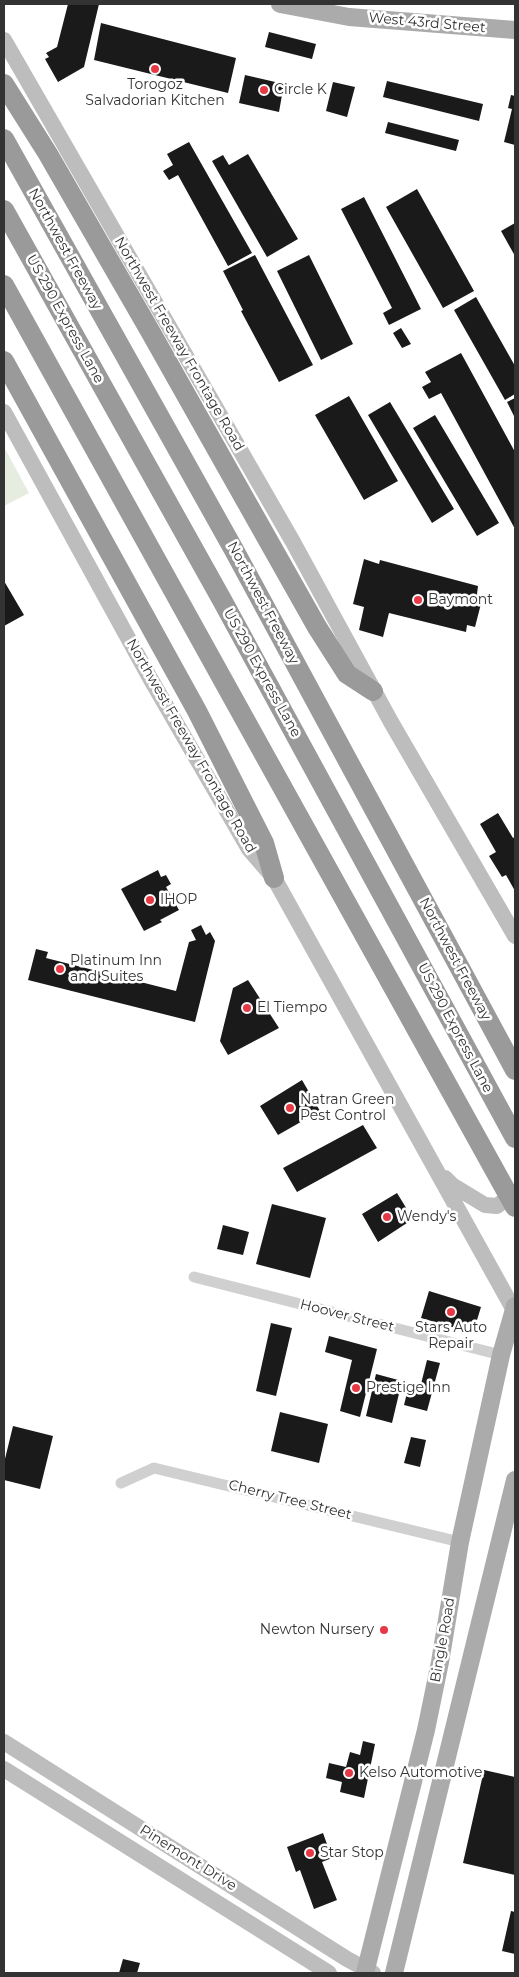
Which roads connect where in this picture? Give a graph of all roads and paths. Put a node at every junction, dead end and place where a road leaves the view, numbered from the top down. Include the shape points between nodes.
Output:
1 (280, 4) edge
2 (343, 9) edge
3 (515, 30) edge
4 (4, 40) edge
5 (4, 84) edge
6 (4, 139) edge
7 (4, 210) edge
8 (4, 285) edge
9 (4, 361) edge
10 (4, 412) edge
11 (373, 690) junction
12 (274, 878) junction
13 (515, 936) edge
14 (515, 1070) edge
15 (515, 1138) edge
16 (432, 1163) junction
17 (515, 1192) edge
18 (515, 1208) edge
19 (194, 1277) dead end
20 (515, 1309) edge
21 (501, 1355) junction
22 (515, 1480) edge
23 (121, 1483) dead end
24 (460, 1542) junction
25 (426, 1730) junction
26 (454, 1733) junction
27 (4, 1742) edge
28 (32, 1760) junction
29 (4, 1769) edge
30 (18, 1779) junction
31 (220, 1878) junction
32 (213, 1902) junction
33 (368, 1972) edge
34 (329, 1973) edge
35 (394, 1973) edge

1 - 2 main road, West 43rd Street
2 - 3 main road, West 43rd Street
4 - 11 main road, Northwest Freeway Frontage Road via 293,542
5 - 11 highway via 53,162 317,628 347,674
6 - 14 highway, Northwest Freeway via 234,550
7 - 15 highway, US 290 Express Lane
8 - 18 highway
9 - 12 highway via 197,711 264,843
10 - 12 main road, Northwest Freeway Frontage Road via 244,841
11 - 13 main road, Northwest Freeway Frontage Road
12 - 16 main road, Northwest Freeway Frontage Road
16 - 17 main road via 452,1185 485,1205 497,1206
16 - 20 main road, Northwest Freeway Frontage Road
19 - 21 street, Hoover Street
20 - 21 main road, Bingle Road
21 - 24 main road, Bingle Road
22 - 26 main road
23 - 24 street, Cherry Tree Street via 154,1468
24 - 25 main road, Bingle Road
25 - 26 main road
25 - 33 main road, Bingle Road
26 - 35 main road
27 - 28 main road, Pinemont Drive
28 - 30 main road
28 - 31 main road, Pinemont Drive
29 - 30 main road, Pinemont Drive
30 - 32 main road, Pinemont Drive
31 - 32 main road
31 - 33 main road, Pinemont Drive
32 - 34 main road, Pinemont Drive

